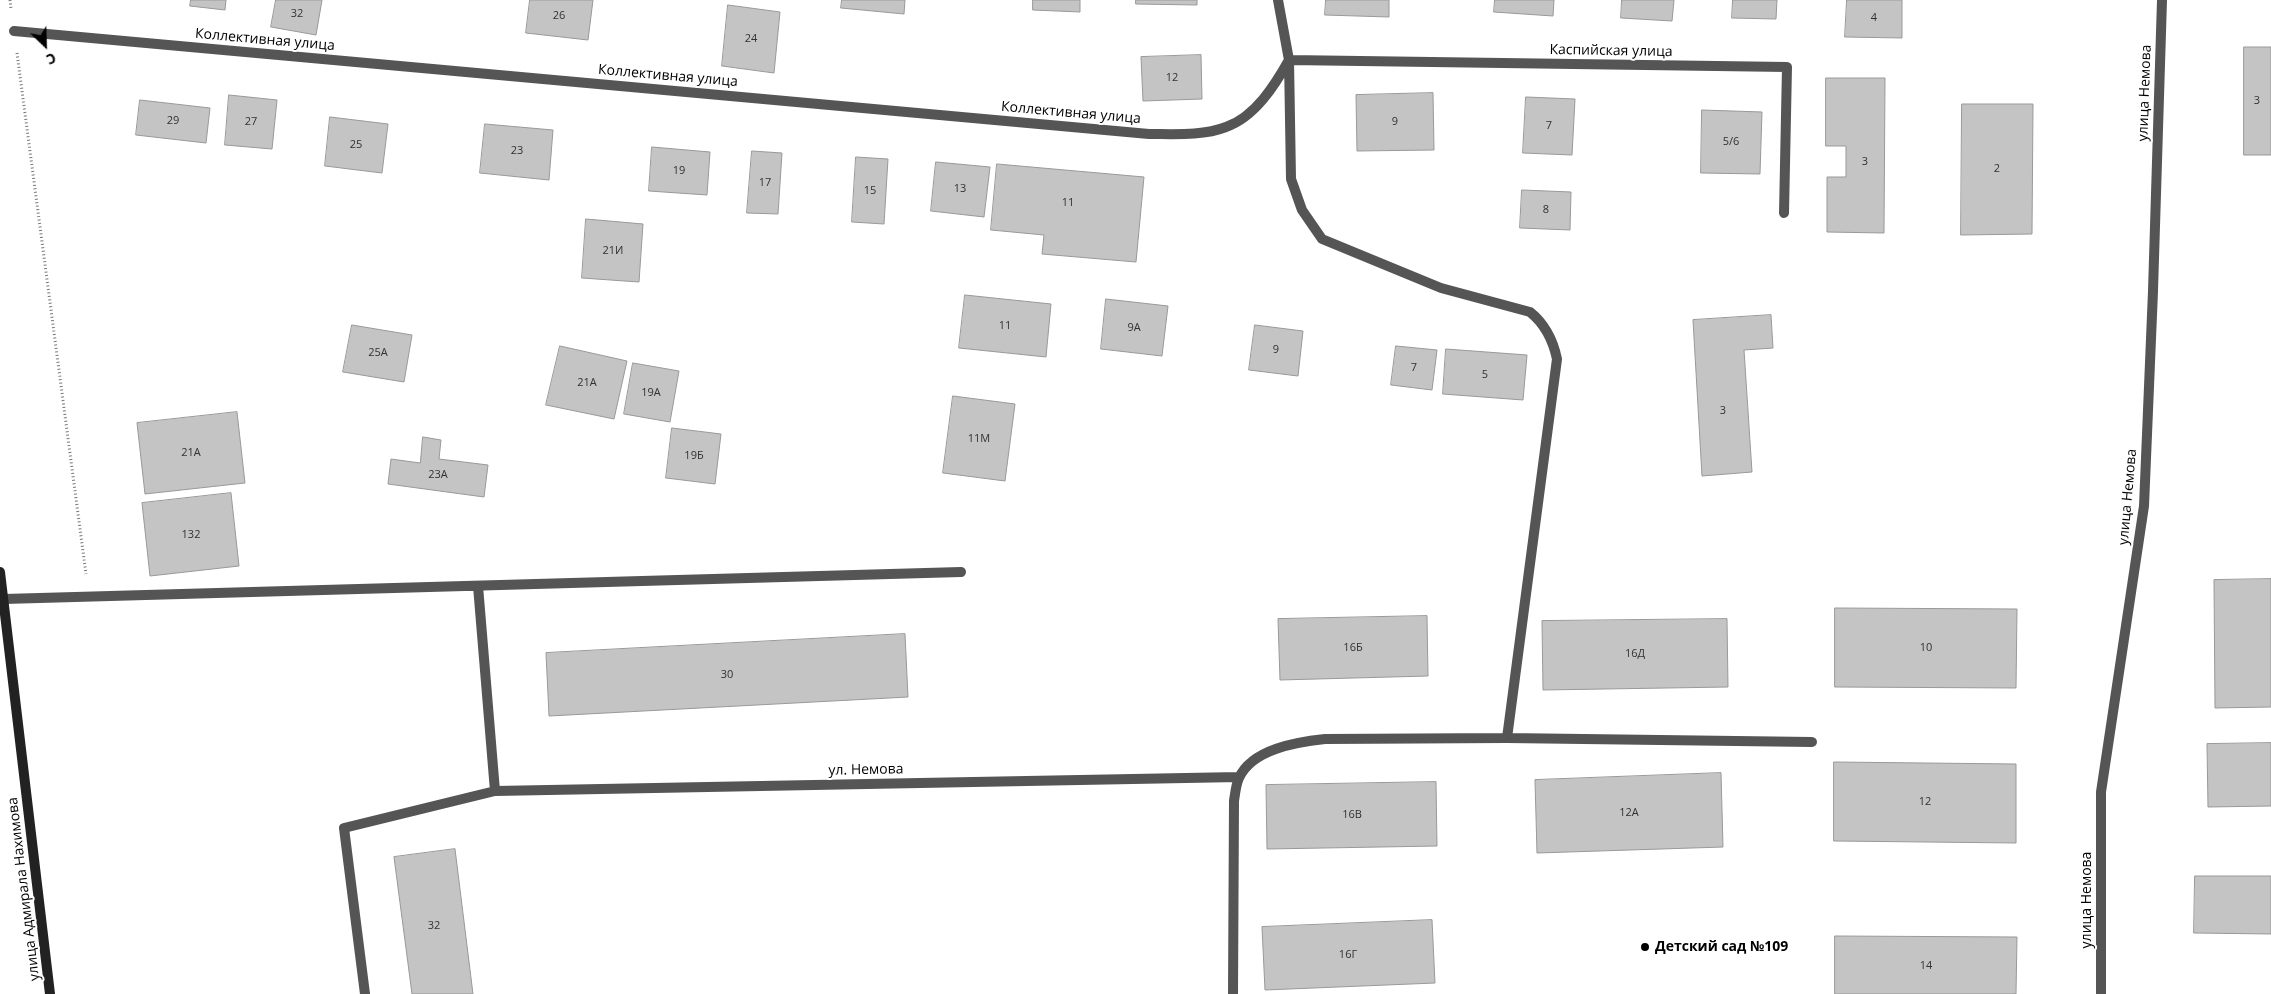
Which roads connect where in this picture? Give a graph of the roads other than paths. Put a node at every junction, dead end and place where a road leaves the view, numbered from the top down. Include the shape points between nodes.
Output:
1 (1278, 0) edge
2 (2162, 0) edge
3 (14, 31) road end
4 (1289, 60) junction
5 (1784, 213) dead end
6 (0, 572) edge
7 (961, 572) dead end
8 (478, 586) junction
9 (4, 599) junction
10 (1507, 738) junction
11 (1812, 742) dead end
12 (1239, 777) junction
13 (495, 791) junction
14 (50, 994) edge
15 (365, 994) edge
16 (1233, 994) edge
17 (2101, 994) edge

1 - 4 street
2 - 17 street, улица Немова via 2144,506 2101,792
3 - 4 street, Коллективная улица via 1149,134 1186,134 1227,127 1248,114 1264,98
4 - 5 street, Каспийская улица via 1787,67
4 - 10 street via 1291,178 1302,210 1322,239 1441,288 1530,312 1540,320 1554,344 1557,358
6 - 9 main road, улица Адмирала Нахимова
7 - 8 street
8 - 9 street
8 - 13 street
9 - 14 main road, улица Адмирала Нахимова
10 - 11 street
10 - 12 street via 1299,742 1260,756
12 - 13 street, ул. Немова
12 - 16 street via 1234,801
13 - 15 street, ул. Немова via 344,828

